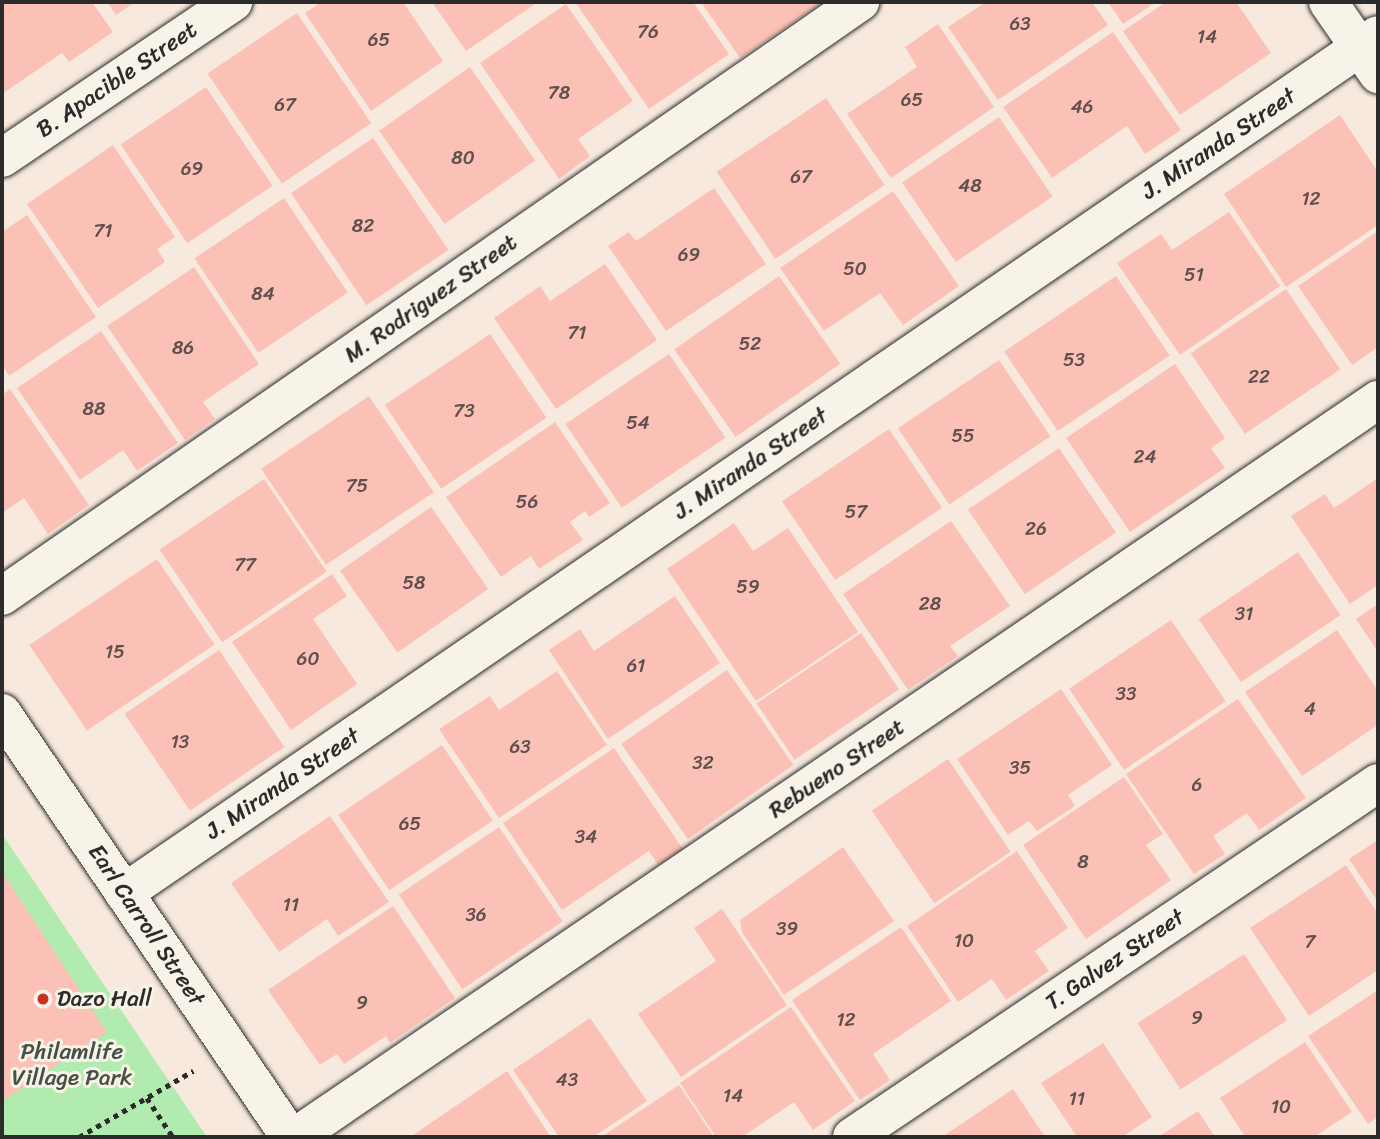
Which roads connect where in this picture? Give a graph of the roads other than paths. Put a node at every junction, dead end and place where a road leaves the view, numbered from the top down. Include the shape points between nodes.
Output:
1 (233, 2) edge
2 (860, 2) edge
3 (1328, 2) edge
4 (1372, 52) edge
5 (2, 158) edge
6 (1378, 400) edge
7 (2, 596) edge
8 (2, 713) edge
9 (1378, 783) edge
10 (124, 893) junction
11 (293, 1137) edge
12 (852, 1137) edge

1 - 5 street, B. Apacible Street
2 - 7 street, M. Rodriguez Street
3 - 4 street
4 - 10 street, J. Miranda Street
6 - 11 street, Rebueno Street
8 - 10 street, Earl Carroll Street
9 - 12 street, T. Galvez Street
10 - 11 street, Earl Carroll Street

